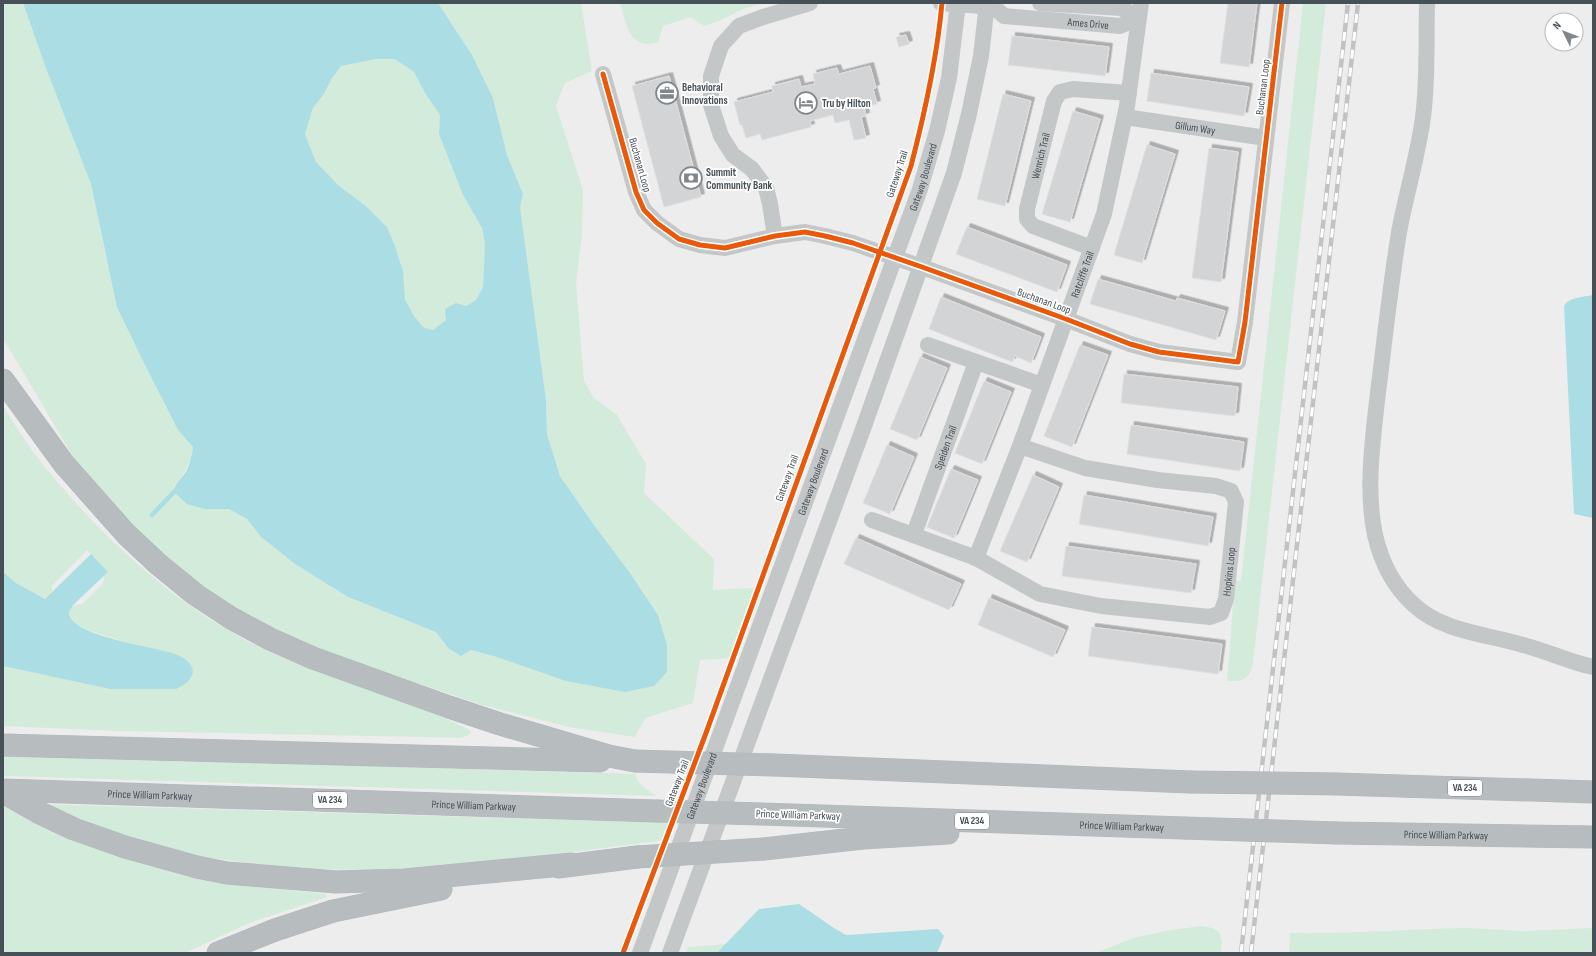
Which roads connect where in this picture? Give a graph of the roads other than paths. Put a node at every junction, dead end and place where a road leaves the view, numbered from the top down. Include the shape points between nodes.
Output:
1 (810, 3) edge
2 (941, 3) edge
3 (1040, 3) edge
4 (1282, 3) edge
5 (1427, 3) edge
6 (958, 4) edge
7 (992, 5) edge
8 (1140, 11) edge
9 (603, 74) dead end
10 (1129, 93) junction
11 (1125, 117) junction
12 (1266, 138) junction
13 (775, 236) junction
14 (1092, 248) junction
15 (894, 258) junction
16 (922, 267) junction
17 (1066, 319) junction
18 (928, 345) dead end
19 (976, 362) junction
20 (3, 380) edge
21 (1042, 385) junction
22 (1020, 446) junction
23 (872, 520) dead end
24 (914, 534) junction
25 (976, 558) junction
26 (1593, 667) edge
27 (3, 746) edge
28 (635, 762) junction
29 (3, 791) edge
30 (1593, 792) edge
31 (1079, 825) junction
32 (1593, 837) edge
33 (572, 864) junction
34 (218, 953) edge
35 (640, 953) edge
36 (670, 953) edge

1 - 13 street via 739,26 721,46 711,76 711,105 721,136 733,155 752,169 766,188
2 - 6 street
3 - 8 street, Ames Drive
4 - 12 street, Buchanan Loop
5 - 26 street via 1423,117 1397,246 1375,417 1370,497 1376,540 1386,567 1397,585 1415,606 1434,620 1454,628 1525,645
6 - 7 street
6 - 15 street, Gateway Boulevard via 949,78 937,131 920,189
7 - 8 street, Ames Drive via 1004,16 1120,26
7 - 16 street via 968,121 954,174
8 - 10 street, Ratcliffe Trail
9 - 13 street, Buchanan Loop via 636,192 644,210 657,223 679,240 725,248
10 - 11 street, Ratcliffe Trail
10 - 14 street, Wenrich Trail via 1073,88 1060,92 1054,101 1027,209 1027,219 1033,226
11 - 12 street, Gillum Way
11 - 14 street, Ratcliffe Trail via 1104,214
12 - 17 street, Buchanan Loop via 1238,362 1159,352 1130,344
13 - 15 street, Buchanan Loop via 805,232 852,243
14 - 17 street, Ratcliffe Trail
15 - 16 street, Buchanan Loop
15 - 35 street, Gateway Boulevard
16 - 17 street, Buchanan Loop
16 - 36 street
17 - 21 street, Ratcliffe Trail
18 - 19 street
19 - 21 street
19 - 24 street, Speiden Trail
20 - 28 highway via 64,464 126,534 191,591 231,618 313,658 449,707
21 - 22 street, Ratcliffe Trail
22 - 25 street, Ratcliffe Trail
22 - 25 street, Hopkins Loop via 1085,468 1216,486 1231,491 1236,502 1226,599 1221,613 1210,617 1101,606 1040,594
23 - 24 street
24 - 25 street
27 - 28 highway, VA 234
28 - 30 highway, VA 234, bridge via 775,765 1190,782
29 - 31 highway, Prince William Parkway / VA 234, bridge
29 - 33 highway via 74,829 125,847 227,873 336,882 404,880
31 - 32 highway, Prince William Parkway / VA 234, bridge
31 - 33 highway, bridge via 863,838 764,849
33 - 34 highway via 333,911 275,930

